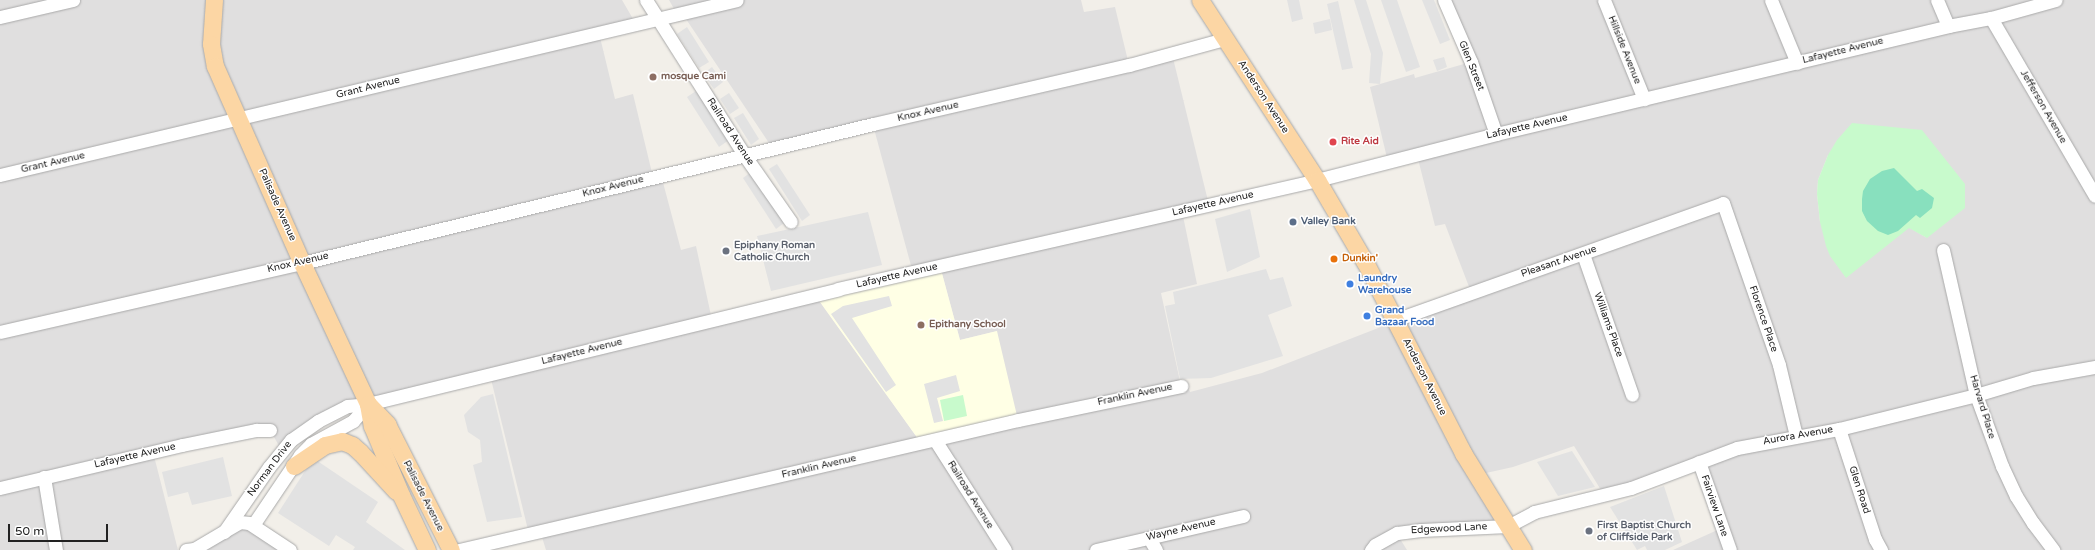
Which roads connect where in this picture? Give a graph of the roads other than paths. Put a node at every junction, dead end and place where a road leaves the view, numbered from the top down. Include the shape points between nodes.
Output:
1 (73, 0) edge
2 (214, 0) edge
3 (646, 0) edge
4 (736, 0) edge
5 (1200, 0) edge
6 (1444, 0) edge
7 (1604, 0) edge
8 (1771, 0) edge
9 (1937, 0) edge
10 (2056, 0) edge
11 (0, 17) edge
12 (1991, 18) junction
13 (657, 19) junction
14 (1948, 26) junction
15 (1225, 39) junction
16 (1797, 62) junction
17 (1644, 99) junction
18 (239, 119) junction
19 (1496, 134) junction
20 (745, 156) junction
21 (0, 175) edge
22 (1317, 180) junction
23 (2095, 196) edge
24 (1724, 203) joint
25 (791, 222) dead end
26 (1943, 250) dead end
27 (1583, 254) junction
28 (302, 262) junction
29 (1395, 320) junction
30 (0, 332) edge
31 (2095, 367) edge
32 (1181, 386) dead end
33 (1632, 395) dead end
34 (1976, 395) junction
35 (368, 404) junction
36 (1839, 429) junction
37 (270, 430) dead end
38 (1796, 436) junction
39 (935, 440) junction
40 (1699, 462) junction
41 (294, 466) junction
42 (44, 478) junction
43 (0, 488) edge
44 (403, 501) junction
45 (1243, 516) dead end
46 (253, 525) junction
47 (1508, 526) junction
48 (224, 532) junction
49 (1149, 538) junction
50 (56, 550) edge
51 (186, 550) edge
52 (290, 550) edge
53 (427, 550) edge
54 (443, 550) edge
55 (450, 550) edge
56 (459, 550) edge
57 (1005, 550) edge
58 (1096, 550) edge
59 (1156, 550) edge
60 (1372, 550) edge
61 (1522, 550) edge
62 (1730, 550) edge
63 (1881, 550) edge
64 (2053, 550) edge

1 - 11 street
2 - 18 main road, Palisade Avenue via 211,44 215,66
3 - 13 street, Railroad Avenue
4 - 13 street, Grant Avenue
5 - 15 main road, Anderson Avenue
6 - 19 street, Glen Street via 1471,62
7 - 17 street, Hillside Avenue
8 - 16 street
9 - 14 street
10 - 12 street, Lafayette Avenue
12 - 14 street, Lafayette Avenue
12 - 23 street, Jefferson Avenue
13 - 18 street, Grant Avenue
13 - 20 street, Railroad Avenue
14 - 16 street, Lafayette Avenue
15 - 20 street, Knox Avenue via 1129,65
15 - 22 main road, Anderson Avenue
16 - 17 street, Lafayette Avenue
17 - 19 street, Lafayette Avenue
18 - 21 street, Grant Avenue
18 - 28 main road, Palisade Avenue
19 - 22 street, Lafayette Avenue
20 - 25 street, Railroad Avenue
20 - 28 street, Knox Avenue
22 - 29 main road, Anderson Avenue via 1365,262
22 - 35 street, Lafayette Avenue via 838,290
24 - 27 street, Pleasant Avenue
24 - 38 street, Florence Place via 1779,365
26 - 34 street, Harvard Place
27 - 29 street, Pleasant Avenue
27 - 33 street, Williams Place
28 - 30 street, Knox Avenue
28 - 35 main road, Palisade Avenue
29 - 47 main road, Anderson Avenue via 1463,453
31 - 34 street, Aurora Avenue via 2033,378
32 - 39 street, Franklin Avenue
34 - 36 street, Aurora Avenue
34 - 64 street, Harvard Place via 2016,496
35 - 41 street, Norman Drive via 353,421 311,444
35 - 44 main road, Palisade Avenue via 372,426
35 - 48 street, Norman Drive via 347,406 318,421 291,440
35 - 55 main road, Palisade Avenue via 387,424
36 - 38 street, Aurora Avenue
36 - 63 street, Glen Road via 1875,539
37 - 42 street, Lafayette Avenue via 256,430 182,445
38 - 40 street, Aurora Avenue via 1737,448
39 - 56 street, Franklin Avenue
39 - 57 street, Railroad Avenue
40 - 47 street, Aurora Avenue via 1631,488 1534,512
40 - 62 street, Fairview Lane
41 - 44 main road via 325,445 342,441 352,444
41 - 46 street, Norman Drive
42 - 43 street, Lafayette Avenue
42 - 50 street
44 - 53 main road, Palisade Avenue
44 - 54 main road via 423,516 438,548
45 - 49 street, Wayne Avenue
46 - 48 street via 240,522
46 - 52 street
47 - 60 street, Edgewood Lane via 1397,533
47 - 61 main road, Anderson Avenue
48 - 51 street via 194,549
49 - 58 street, Wayne Avenue
49 - 59 street

